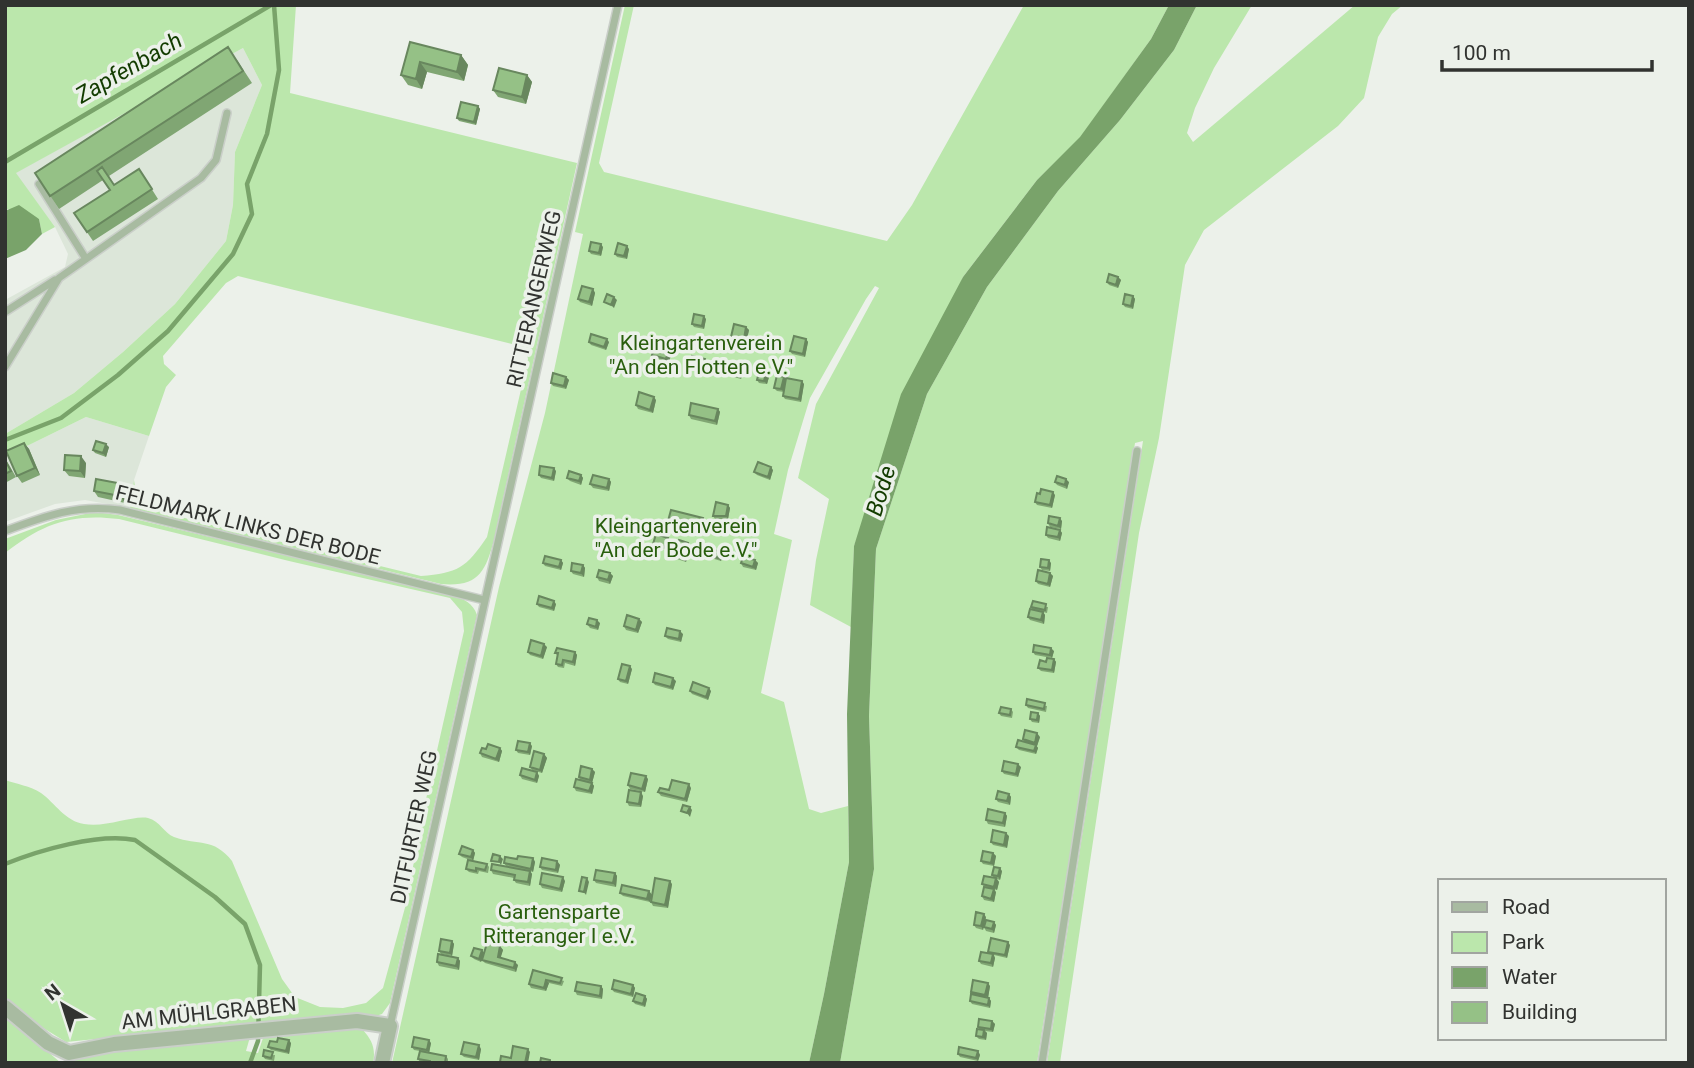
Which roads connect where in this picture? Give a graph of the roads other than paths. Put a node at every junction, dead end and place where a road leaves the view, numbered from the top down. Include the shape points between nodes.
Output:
1 (618, 5) edge
2 (227, 113) dead end
3 (39, 184) edge
4 (86, 259) junction
5 (59, 278) junction
6 (5, 312) edge
7 (5, 367) edge
8 (1137, 451) dead end
9 (5, 531) edge
10 (484, 600) junction
11 (5, 1007) edge
12 (390, 1026) junction
13 (382, 1063) edge
14 (1042, 1063) edge

1 - 10 lane, RITTERANGERWEG
2 - 4 lane via 216,160 201,178
3 - 4 lane
4 - 5 lane
5 - 6 lane
5 - 7 lane
8 - 14 lane
9 - 10 lane, FELDMARK LINKS DER BODE via 55,512 97,507 120,510
10 - 12 lane, DITFURTER WEG
11 - 12 street, AM MÜHLGRABEN via 48,1043 69,1053 114,1044 357,1021
12 - 13 street, DITFURTER WEG

